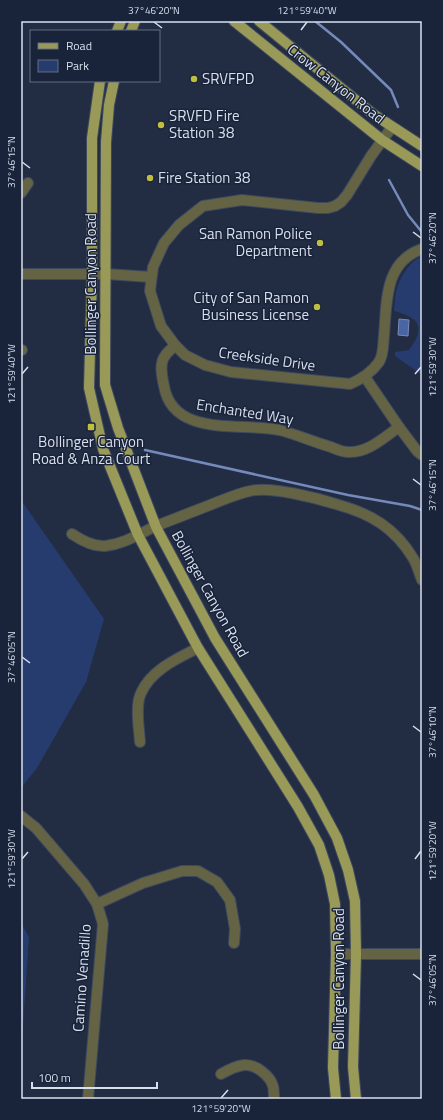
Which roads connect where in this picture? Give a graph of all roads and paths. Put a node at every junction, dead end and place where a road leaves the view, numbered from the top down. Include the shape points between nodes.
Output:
1 (234, 21) edge
2 (259, 21) edge
3 (100, 82) edge
4 (114, 82) edge
5 (392, 127) junction
6 (382, 140) junction
7 (422, 146) edge
8 (422, 166) edge
9 (28, 183) dead end
10 (21, 193) edge
11 (422, 249) edge
12 (21, 274) edge
13 (92, 274) junction
14 (106, 274) junction
15 (151, 277) junction
16 (175, 345) junction
17 (365, 377) junction
18 (399, 427) junction
19 (422, 455) edge
20 (156, 526) junction
21 (72, 534) dead end
22 (138, 535) junction
23 (422, 580) edge
24 (198, 648) junction
25 (140, 742) dead end
26 (21, 816) edge
27 (97, 904) junction
28 (234, 943) dead end
29 (336, 954) junction
30 (356, 954) junction
31 (422, 954) edge
32 (221, 1074) dead end
33 (88, 1099) edge
34 (274, 1099) edge
35 (336, 1099) edge
36 (356, 1099) edge

1 - 6 main road, Crow Canyon Road
2 - 5 main road, Crow Canyon Road
3 - 13 main road, Bollinger Canyon Road via 92,138
4 - 14 main road, Bollinger Canyon Road via 106,142
5 - 6 street, Creekside Drive
5 - 7 main road, Crow Canyon Road
6 - 8 main road, Crow Canyon Road
6 - 15 street, Creekside Drive via 346,195 335,206 318,208 242,200 203,206 179,225 164,243
9 - 10 street
11 - 17 street, Creekside Drive via 405,258 395,269 387,297 383,350 379,361
12 - 13 street
13 - 14 street
13 - 22 main road, Bollinger Canyon Road via 89,388 103,449
14 - 15 street
14 - 20 main road, Bollinger Canyon Road via 105,385 123,442
15 - 16 street, Creekside Drive via 150,291 161,326
16 - 17 street, Creekside Drive via 185,355 204,365 231,372 350,384
16 - 18 street, Enchanted Way via 164,357 162,374 165,391 172,405 186,418 208,424 276,429 347,452 372,446
17 - 18 street
18 - 19 street
20 - 22 street
20 - 23 street via 249,491 279,491 351,508 379,521 392,532 413,558
20 - 30 main road, Bollinger Canyon Road via 215,638 314,795 337,838 355,901
21 - 22 street via 85,542 104,546
22 - 24 main road, Bollinger Canyon Road
24 - 25 street via 168,663 150,679 141,693 138,709
24 - 29 main road, Bollinger Canyon Road via 294,800 318,845 329,875 335,904
26 - 27 street, Camino Venadillo via 36,828 84,884
27 - 28 street via 143,883 182,871 198,871 217,882 230,900 235,929
27 - 33 street, Camino Venadillo via 103,924
29 - 30 street
29 - 35 main road, Bollinger Canyon Road
30 - 31 street
30 - 36 main road, Bollinger Canyon Road
32 - 34 street via 245,1065 255,1068 270,1078 274,1088

